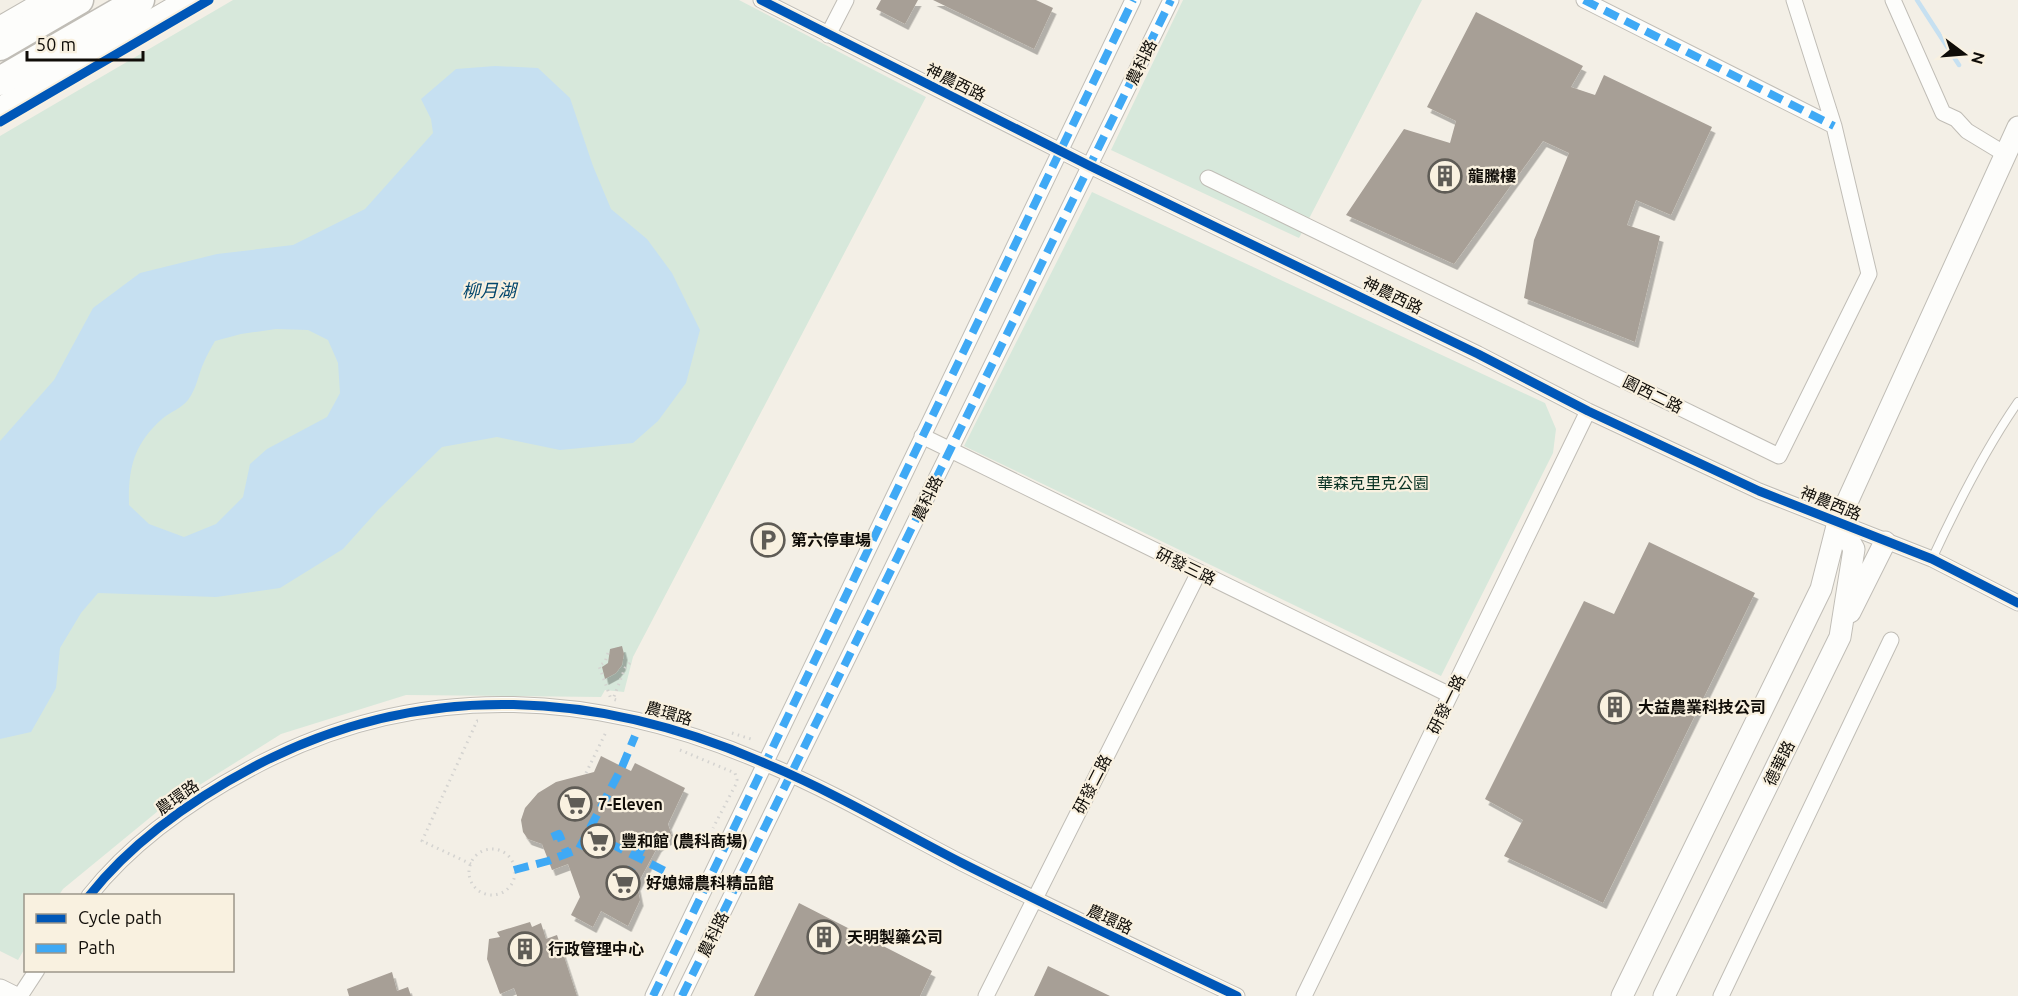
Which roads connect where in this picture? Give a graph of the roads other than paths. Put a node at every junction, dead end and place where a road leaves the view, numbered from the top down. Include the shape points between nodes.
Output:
1 (47, 0) edge
2 (79, 0) edge
3 (140, 0) edge
4 (187, 0) edge
5 (761, 0) edge
6 (846, 0) edge
7 (1133, 0) edge
8 (1171, 0) edge
9 (1584, 0) edge
10 (1794, 0) edge
11 (1893, 0) edge
12 (0, 27) edge
13 (828, 35) junction
14 (0, 46) edge
15 (0, 81) edge
16 (0, 108) edge
17 (1834, 126) junction
18 (2018, 126) edge
19 (1059, 150) junction
20 (2005, 154) junction
21 (1090, 166) junction
22 (1208, 178) dead end
23 (2018, 402) edge
24 (1588, 411) junction
25 (922, 436) junction
26 (950, 450) junction
27 (1838, 522) junction
28 (1885, 542) junction
29 (1932, 559) junction
30 (1199, 572) junction
31 (2018, 603) edge
32 (1842, 628) junction
33 (1891, 640) dead end
34 (1450, 695) junction
35 (765, 763) junction
36 (791, 774) junction
37 (91, 894) edge
38 (1034, 899) junction
39 (36, 972) edge
40 (0, 990) edge
41 (12, 996) edge
42 (20, 996) edge
43 (653, 996) edge
44 (682, 996) edge
45 (986, 996) edge
46 (1237, 996) edge
47 (1304, 996) edge
48 (1622, 996) edge
49 (1664, 996) edge
50 (1721, 996) edge

1 - 12 street
2 - 14 highway
3 - 15 highway
4 - 16 street
5 - 13 street, 神農西路
6 - 13 street
7 - 19 street, 農科路
8 - 21 street, 農科路
9 - 17 street
10 - 17 street, 園西二路
11 - 20 street via 1943,113
13 - 19 street, 神農西路
17 - 22 street, 園西二路 via 1869,274 1779,456
18 - 20 street
19 - 21 street, 神農西路
19 - 25 street, 農科路
20 - 27 street
21 - 24 street, 神農西路 via 1371,300
21 - 26 street, 農科路
23 - 29 lane via 1955,510
24 - 27 street, 神農西路 via 1759,491
24 - 34 street, 研發一路
25 - 26 street, 研發三路
25 - 35 street, 農科路
26 - 30 street, 研發三路
26 - 36 street, 農科路
27 - 28 street, 神農西路
27 - 32 street, 德華路 via 1854,549
27 - 48 street via 1821,589
28 - 29 street, 神農西路
28 - 32 street
29 - 31 street, 神農西路
30 - 34 street, 研發三路
30 - 38 street, 研發二路
32 - 49 street, 德華路
33 - 50 street
34 - 47 street, 研發一路
35 - 36 street, 農環路
35 - 37 street, 農環路 via 683,732 602,712 508,704 460,705 413,712 287,750 232,779 185,808 143,841
35 - 43 street, 農科路
36 - 38 street, 農環路
36 - 44 street, 農科路
38 - 45 street, 研發二路
38 - 46 street, 農環路
39 - 42 street
40 - 41 street

